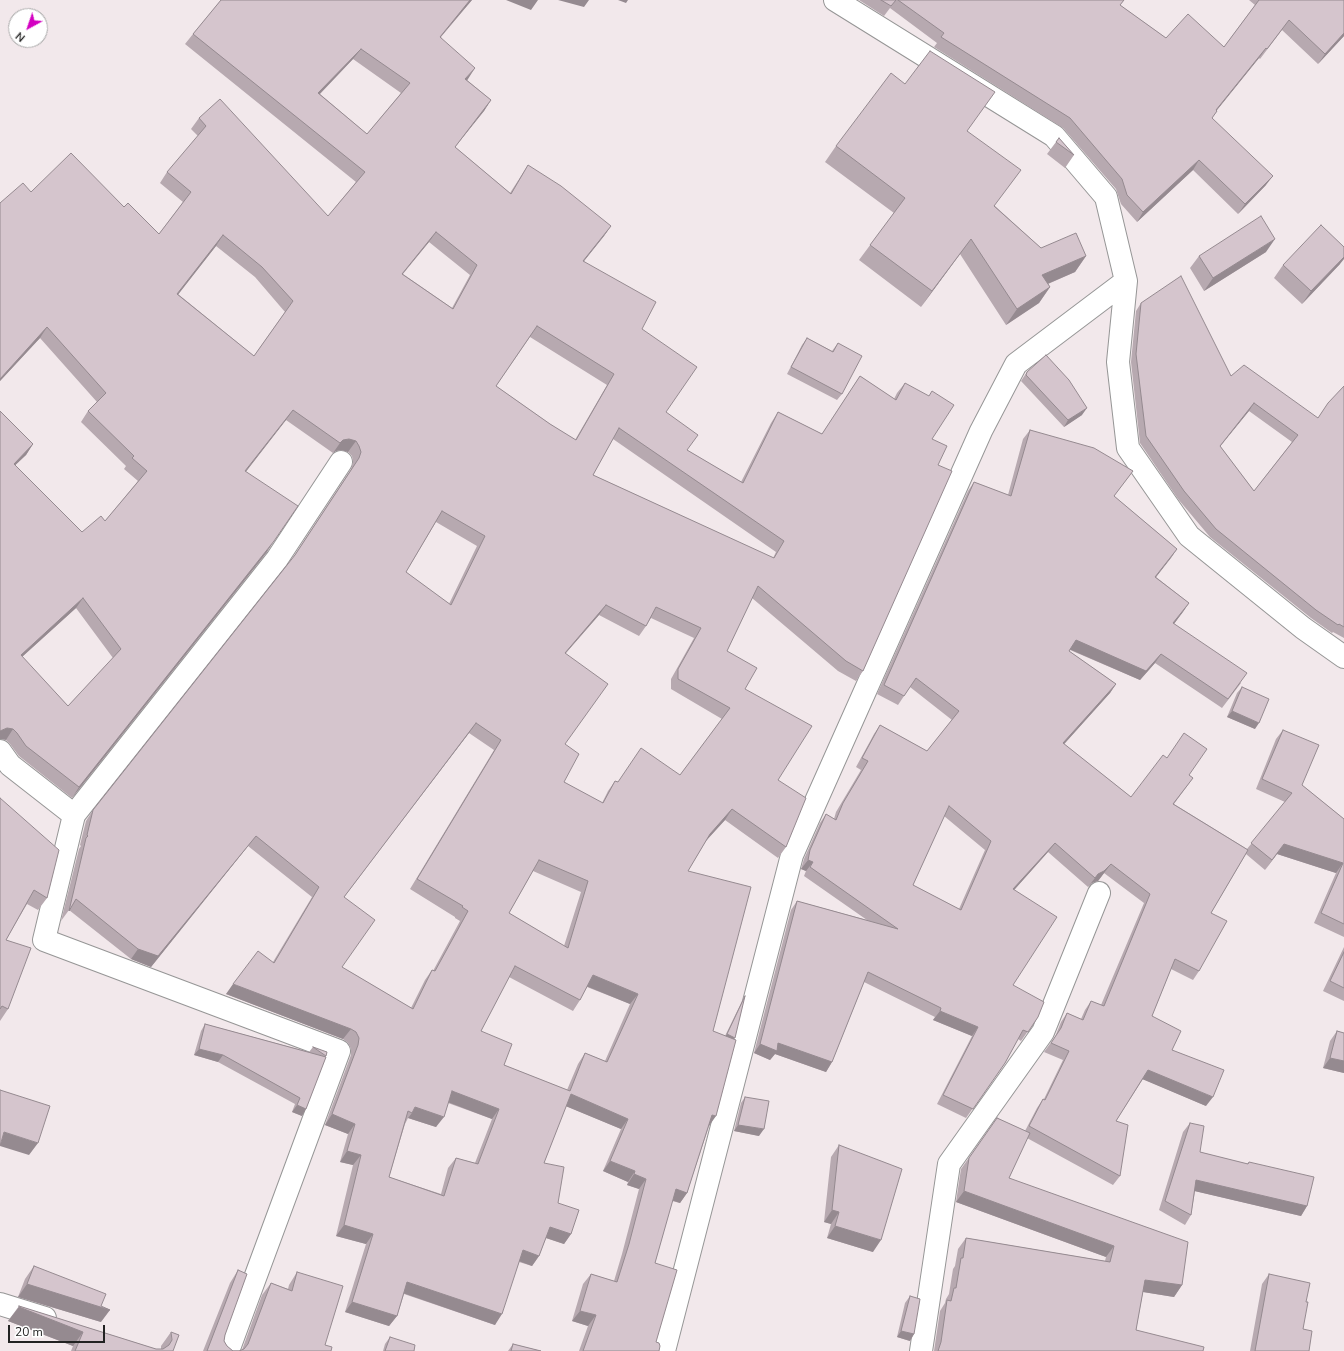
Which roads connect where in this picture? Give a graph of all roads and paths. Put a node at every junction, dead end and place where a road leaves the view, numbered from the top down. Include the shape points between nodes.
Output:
1 (835, 0) edge
2 (1126, 281) junction
3 (341, 462) dead end
4 (1344, 657) edge
5 (0, 751) edge
6 (74, 816) junction
7 (1099, 893) dead end
8 (0, 1304) edge
9 (60, 1323) edge
10 (228, 1351) edge
11 (664, 1351) edge
12 (921, 1351) edge

1 - 2 street via 1054,136 1106,197
2 - 4 street via 1118,362 1128,448 1189,536 1303,628
2 - 11 street via 1016,364 981,430 792,855
3 - 6 street via 277,559
5 - 6 street via 10,765
6 - 10 street via 44,940 339,1051
7 - 12 street via 1043,1032 949,1164
8 - 9 street

